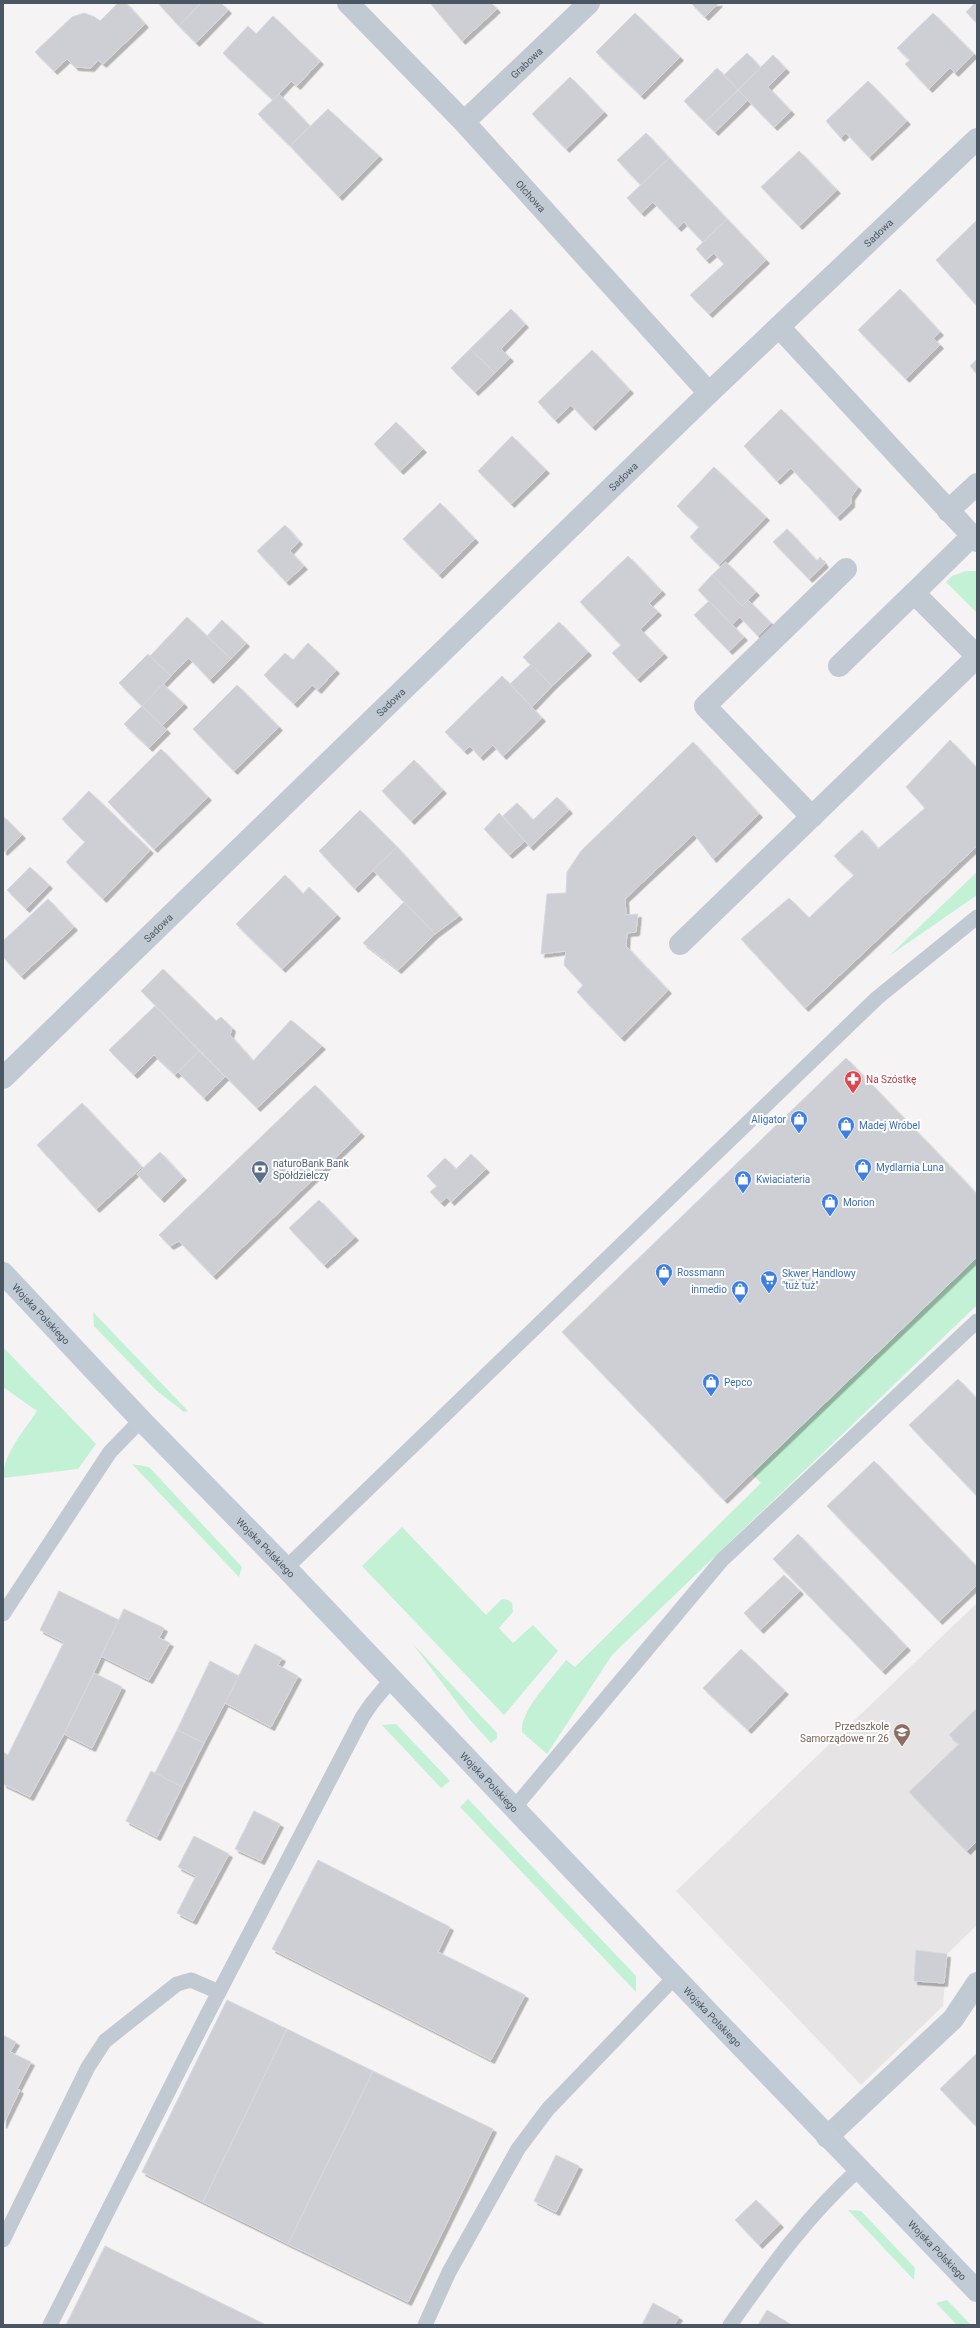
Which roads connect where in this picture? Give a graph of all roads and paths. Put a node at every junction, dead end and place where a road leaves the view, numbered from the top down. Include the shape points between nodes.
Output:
1 (348, 3) edge
2 (589, 3) edge
3 (464, 122) junction
4 (977, 139) edge
5 (780, 328) junction
6 (709, 393) junction
7 (977, 484) edge
8 (948, 511) junction
9 (974, 538) edge
10 (846, 569) dead end
11 (914, 594) junction
12 (977, 657) edge
13 (839, 666) dead end
14 (812, 816) junction
15 (977, 917) edge
16 (680, 944) dead end
17 (3, 1078) edge
18 (3, 1273) edge
19 (977, 1321) edge
20 (141, 1420) junction
21 (286, 1568) junction
22 (3, 1614) edge
23 (392, 1679) junction
24 (514, 1808) junction
25 (675, 1977) junction
26 (977, 1983) edge
27 (219, 1992) junction
28 (827, 2137) junction
29 (859, 2169) junction
30 (3, 2240) edge
31 (977, 2291) edge
32 (50, 2325) edge
33 (425, 2325) edge
34 (730, 2325) edge

1 - 3 street, Olchowa
2 - 3 street, Grabowa
3 - 6 street, Olchowa
4 - 5 street, Sadowa
5 - 6 street, Sadowa
5 - 8 street
6 - 17 street, Sadowa
7 - 8 street
8 - 9 street
9 - 11 street
10 - 14 street via 705,706
11 - 12 street
11 - 13 street
12 - 14 street
14 - 16 street
15 - 21 lane via 877,998
18 - 20 main road, Wojska Polskiego
19 - 24 lane via 722,1560
20 - 21 main road, Wojska Polskiego
20 - 22 lane via 110,1452
21 - 23 main road, Wojska Polskiego
23 - 24 main road, Wojska Polskiego
23 - 27 lane via 363,1716
24 - 25 main road, Wojska Polskiego
25 - 28 main road, Wojska Polskiego
25 - 33 lane via 548,2109 518,2149 449,2272
26 - 28 street via 953,2019
27 - 30 lane via 190,1980 177,1984 105,2040 88,2067
27 - 32 lane
28 - 29 main road, Wojska Polskiego
29 - 31 main road, Wojska Polskiego
29 - 34 lane via 827,2198 806,2222

